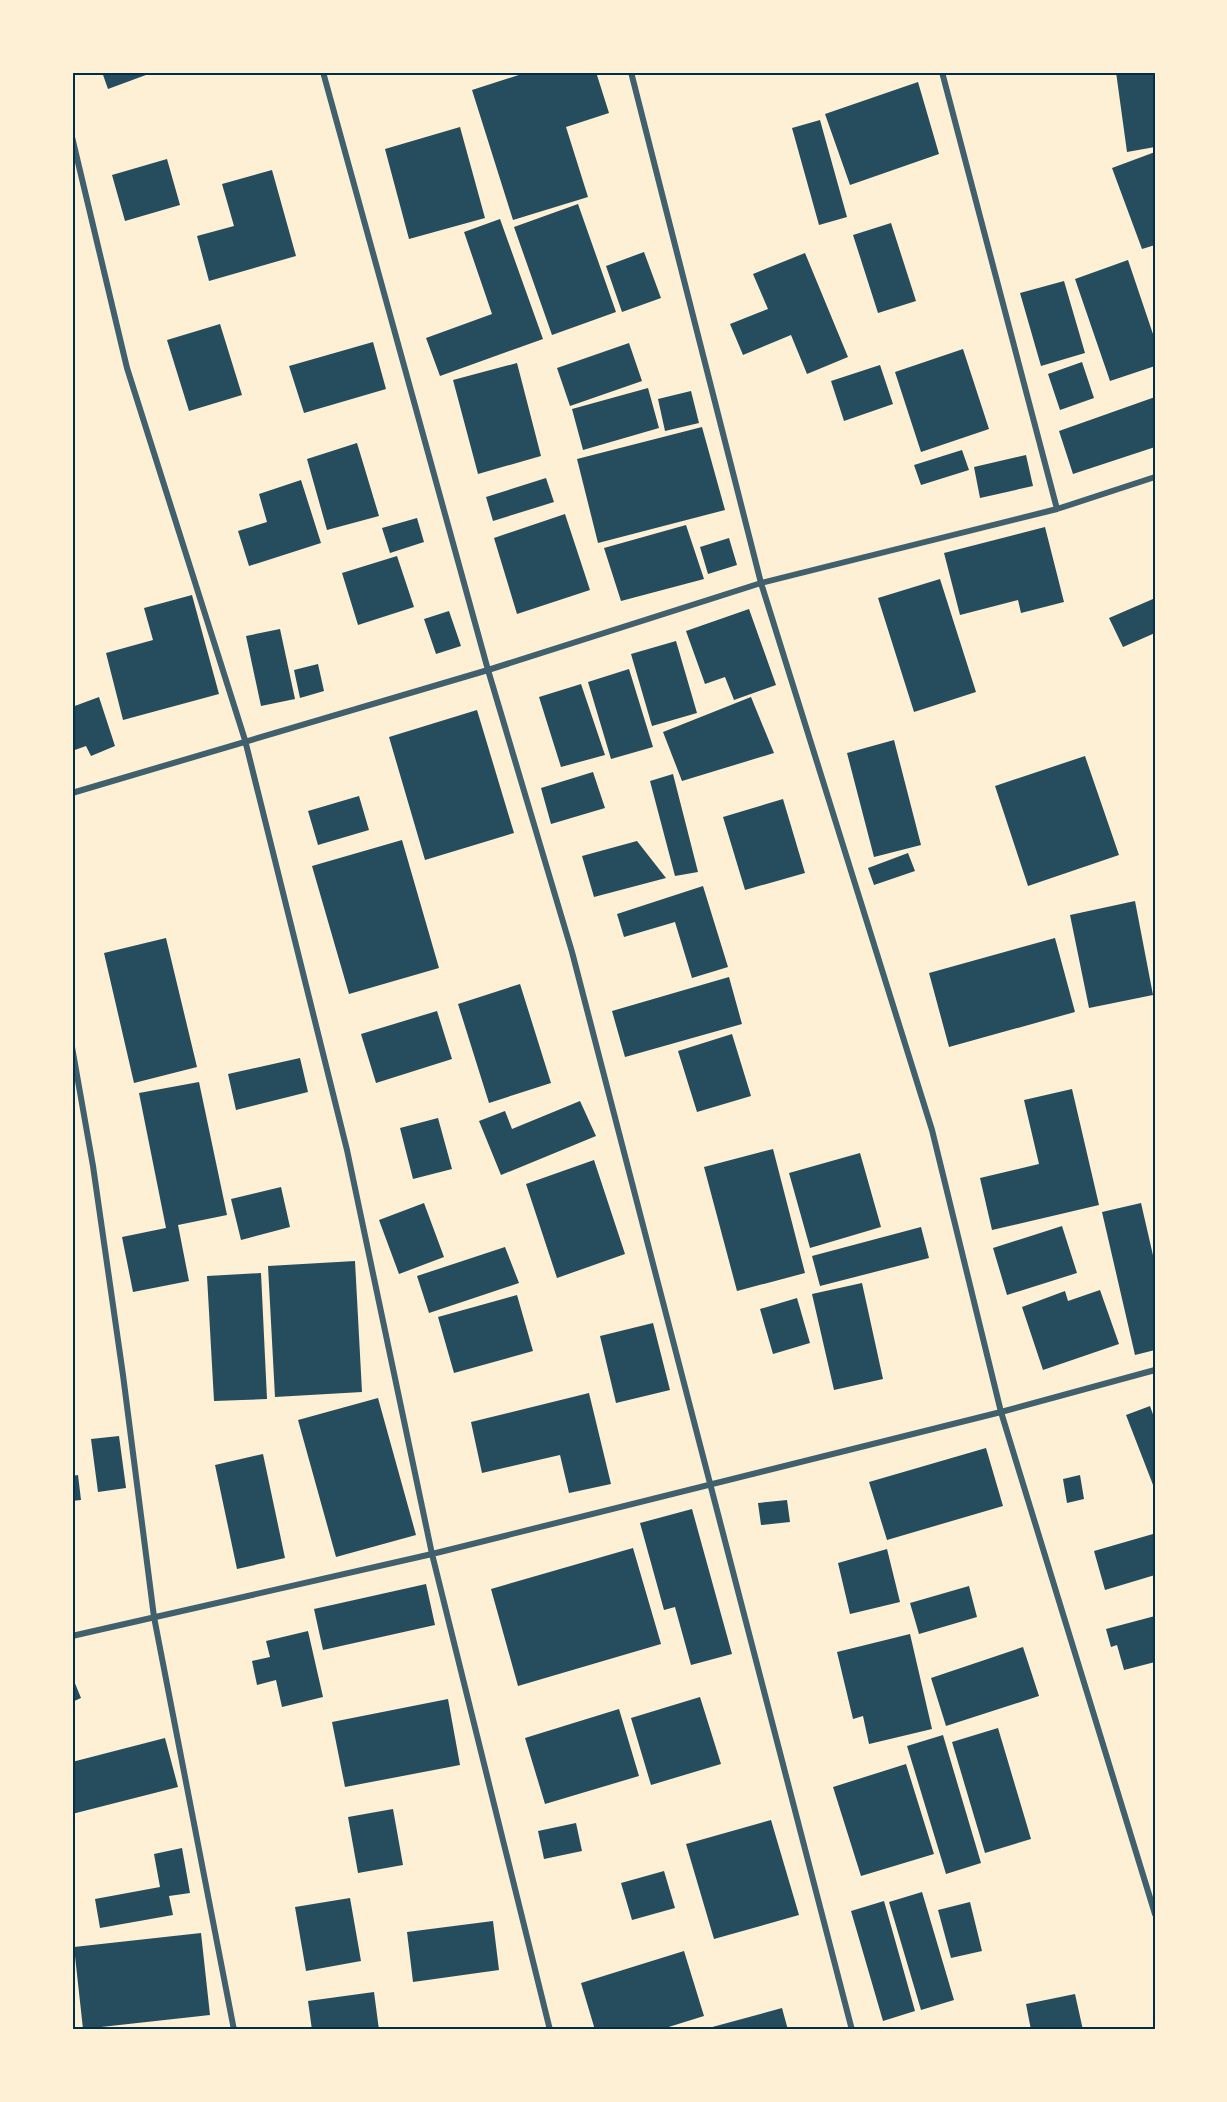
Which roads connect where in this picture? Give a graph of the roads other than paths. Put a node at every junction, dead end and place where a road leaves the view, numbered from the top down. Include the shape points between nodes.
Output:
1 (322, 72) edge
2 (631, 72) edge
3 (942, 72) edge
4 (72, 137) edge
5 (1155, 477) edge
6 (1057, 509) junction
7 (761, 583) junction
8 (488, 669) junction
9 (245, 740) junction
10 (72, 792) edge
11 (72, 1047) edge
12 (1155, 1370) edge
13 (1001, 1412) junction
14 (710, 1485) junction
15 (432, 1554) junction
16 (154, 1617) junction
17 (72, 1636) edge
18 (1155, 1914) edge
19 (234, 2030) edge
20 (550, 2030) edge
21 (852, 2030) edge

1 - 8 street
2 - 7 street
3 - 6 street
4 - 9 street via 127,368
5 - 6 street
6 - 7 street
7 - 8 street
7 - 13 street via 932,1130
8 - 9 street
8 - 14 street via 572,952
9 - 10 street
9 - 15 street via 347,1150
11 - 16 street via 93,1166
12 - 13 street
13 - 14 street
13 - 18 street
14 - 15 street
14 - 21 street
15 - 16 street
15 - 20 street
16 - 17 street
16 - 19 street

